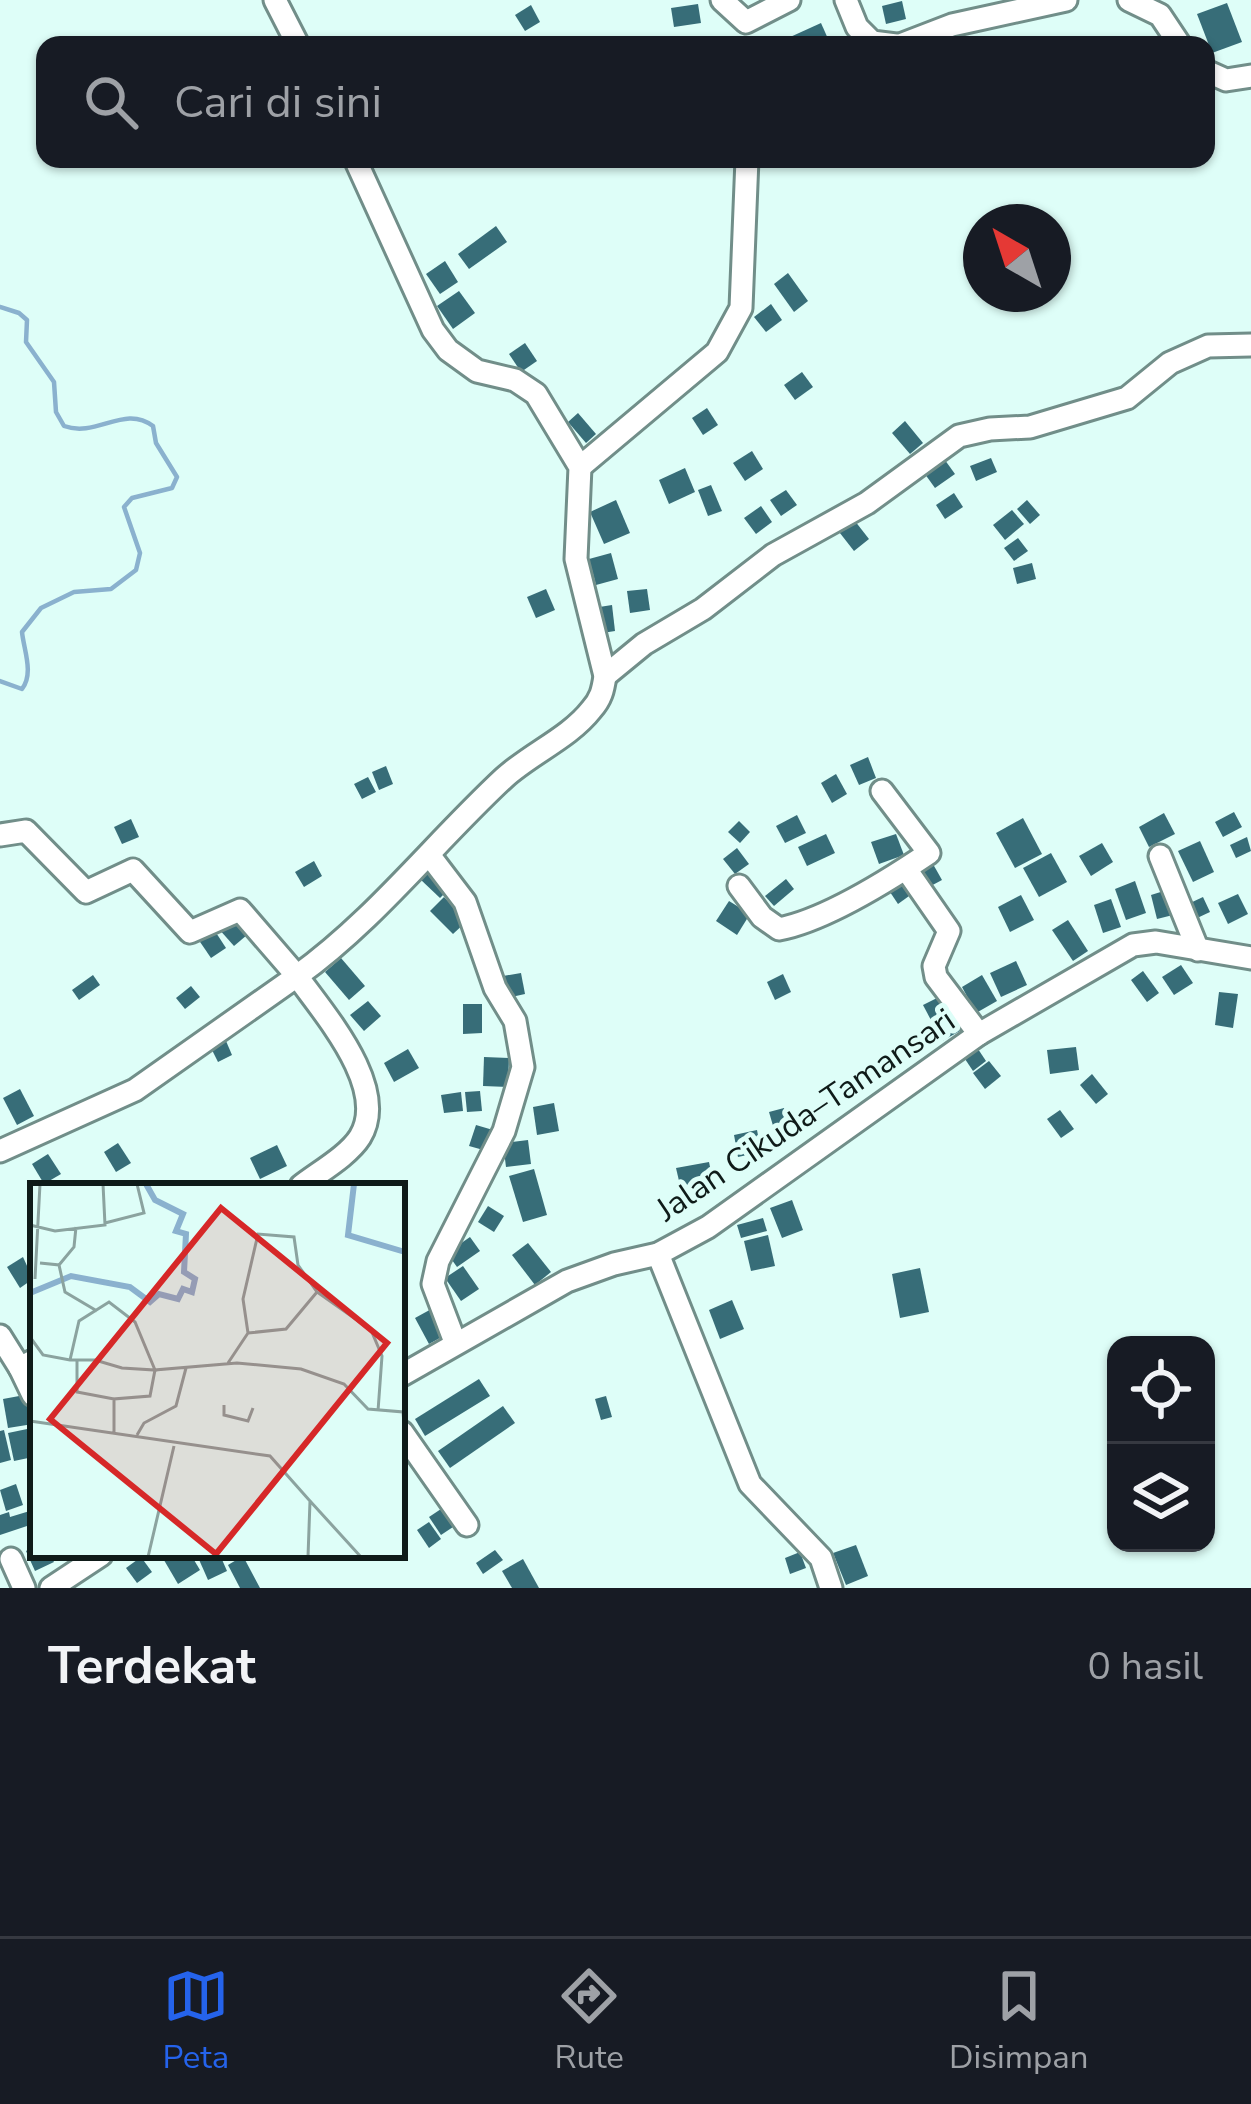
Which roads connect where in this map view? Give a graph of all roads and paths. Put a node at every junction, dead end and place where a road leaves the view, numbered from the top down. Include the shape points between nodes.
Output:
1 (275, 0) edge
2 (722, 0) edge
3 (789, 0) edge
4 (847, 0) edge
5 (1066, 0) edge
6 (1129, 0) edge
7 (746, 22) junction
8 (293, 36) edge
9 (752, 36) edge
10 (866, 36) edge
11 (922, 36) edge
12 (1174, 36) edge
13 (1215, 75) edge
14 (1251, 76) edge
15 (359, 168) edge
16 (747, 168) edge
17 (1251, 345) edge
18 (580, 467) junction
19 (604, 676) junction
20 (882, 791) dead end
21 (0, 835) edge
22 (430, 856) junction
23 (1160, 856) dead end
24 (906, 869) junction
25 (739, 886) dead end
26 (1198, 950) junction
27 (1251, 958) edge
28 (297, 976) junction
29 (979, 1034) junction
30 (0, 1151) edge
31 (306, 1183) edge
32 (658, 1254) junction
33 (0, 1336) edge
34 (455, 1342) junction
35 (27, 1364) edge
36 (405, 1374) edge
37 (405, 1436) edge
38 (467, 1525) dead end
39 (96, 1558) edge
40 (11, 1559) dead end
41 (24, 1588) edge
42 (51, 1588) edge
43 (831, 1588) edge

1 - 8 street
2 - 7 street
3 - 7 street
4 - 10 street
5 - 11 street
6 - 12 street via 1160,15
7 - 9 street
13 - 14 street
15 - 18 street via 448,350 536,394
16 - 18 street via 741,308 718,352
17 - 19 street via 1208,346 1126,398 1030,427 959,436
18 - 19 street via 576,559
19 - 22 street via 589,714 505,777
20 - 24 street via 929,853
21 - 28 street via 26,831 86,892 133,870 190,932 240,910
22 - 28 street
22 - 34 street via 465,902 494,988 515,1022 523,1067 504,1131 438,1261 433,1284
23 - 26 street
24 - 25 street via 778,929
24 - 29 street via 949,931 935,977
26 - 27 street, Jalan Cikuda–Tamansari
26 - 29 street, Jalan Cikuda–Tamansari via 1133,945
28 - 30 street via 135,1090
28 - 31 street via 362,1076 368,1118 358,1141
29 - 32 street, Jalan Cikuda–Tamansari
32 - 34 street, Jalan Cikuda–Tamansari via 567,1281
32 - 43 street via 751,1484 821,1558
33 - 35 street
34 - 36 street, Jalan Cikuda–Tamansari
37 - 38 street
39 - 42 street
40 - 41 street

